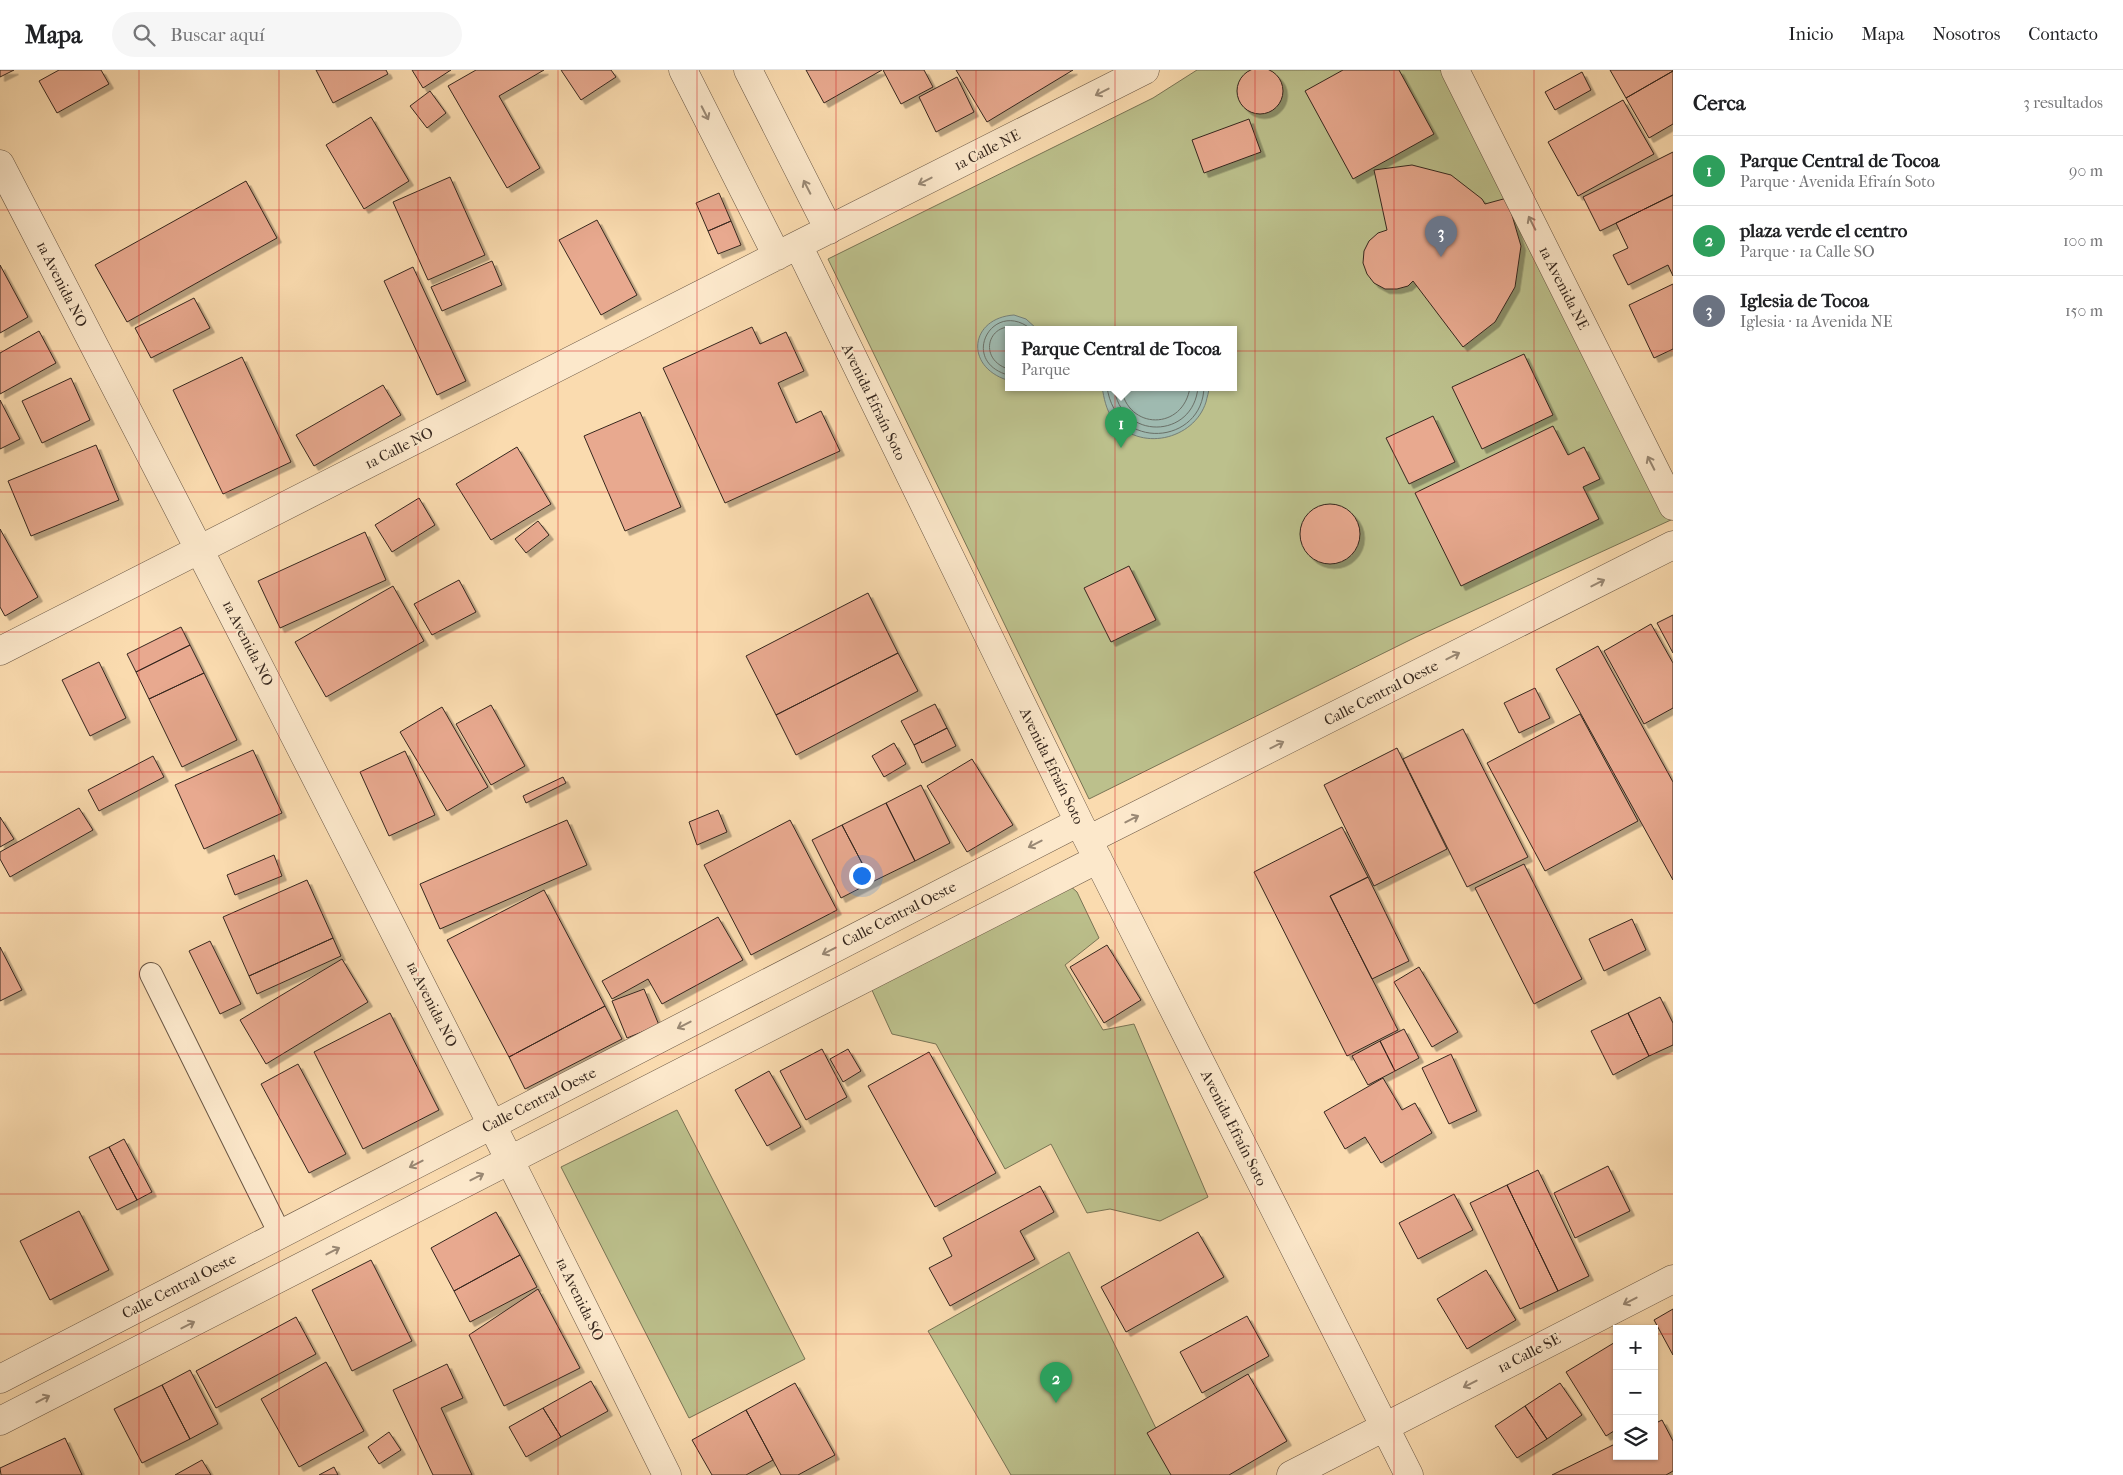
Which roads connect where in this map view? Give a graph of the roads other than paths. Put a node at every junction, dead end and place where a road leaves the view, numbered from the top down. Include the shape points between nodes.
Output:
1 (683, 70) edge
2 (748, 70) edge
3 (1145, 70) edge
4 (1455, 70) edge
5 (0, 164) edge
6 (829, 230) junction
7 (788, 251) junction
8 (1673, 506) edge
9 (1673, 545) edge
10 (200, 549) junction
11 (0, 651) edge
12 (1088, 840) junction
13 (151, 974) dead end
14 (493, 1124) junction
15 (511, 1159) junction
16 (280, 1234) junction
17 (1673, 1279) edge
18 (0, 1378) edge
19 (0, 1421) edge
20 (1385, 1428) junction
21 (667, 1475) edge
22 (1291, 1475) edge
23 (1409, 1475) edge

1 -> 7 street, Avenida Efraín Soto
6 -> 2 street
3 -> 6 street, 1a Calle NE
8 -> 4 street, 1a Avenida NE
5 - 10 street, 1a Avenida NO
6 - 7 street
7 - 10 street, 1a Calle NO
7 - 12 street, Avenida Efraín Soto
12 -> 9 street, Calle Central Oeste
10 - 11 street, 1a Calle NO
10 - 14 street, 1a Avenida NO
12 -> 14 street, Calle Central Oeste
12 - 15 street
12 - 20 street, Avenida Efraín Soto
13 - 16 lane
14 - 15 street, 1a Avenida SO
14 -> 16 street, Calle Central Oeste
19 -> 15 street
15 - 21 street, 1a Avenida SO
16 - 18 street, Calle Central Oeste
17 -> 20 street, 1a Calle SE
20 - 22 street, 1a Calle SE
20 - 23 street, Avenida Efraín Soto

